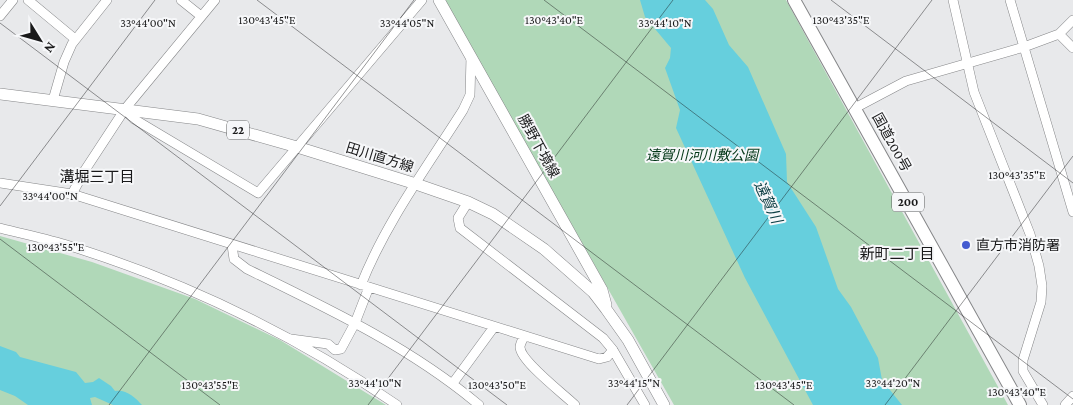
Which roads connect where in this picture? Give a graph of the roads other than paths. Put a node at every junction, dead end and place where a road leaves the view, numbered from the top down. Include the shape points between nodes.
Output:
1 (14, 0) edge
2 (28, 0) edge
3 (107, 0) edge
4 (181, 0) edge
5 (215, 0) edge
6 (422, 0) edge
7 (439, 0) edge
8 (794, 0) edge
9 (952, 0) edge
10 (1010, 0) edge
11 (0, 16) edge
12 (201, 16) junction
13 (1073, 20) edge
14 (1059, 34) junction
15 (76, 39) junction
16 (1024, 47) junction
17 (1073, 48) edge
18 (471, 54) junction
19 (966, 64) junction
20 (0, 94) edge
21 (53, 100) junction
22 (855, 108) junction
23 (124, 109) junction
24 (297, 147) junction
25 (0, 183) edge
26 (416, 184) junction
27 (72, 194) junction
28 (468, 202) junction
29 (1073, 212) edge
30 (0, 228) edge
31 (232, 245) junction
32 (365, 286) junction
33 (606, 309) junction
34 (356, 323) junction
35 (494, 327) junction
36 (524, 336) junction
37 (286, 338) junction
38 (613, 350) junction
39 (453, 383) junction
40 (1073, 396) edge
41 (397, 405) edge
42 (479, 405) edge
43 (575, 405) edge
44 (645, 405) edge
45 (664, 405) edge
46 (1020, 405) edge
47 (1043, 405) edge
48 (1065, 405) edge

1 - 11 street
2 - 15 street
3 - 15 street
4 - 12 street
5 - 12 street
6 - 24 street
7 - 18 main road, 勝野下境線
8 - 22 highway, 国道200号 / 200
9 - 19 street
10 - 16 street
12 - 23 street
13 - 14 street
14 - 16 street
14 - 17 street
15 - 21 street via 64,62
16 - 19 street
16 - 29 street
18 - 26 street via 470,96
18 - 33 main road, 勝野下境線 via 602,290
19 - 22 street via 906,81
19 - 47 street via 1039,266 1041,302 1022,371
20 - 21 main road, 田川直方線 / 22
21 - 23 main road, 田川直方線 / 22
22 - 46 highway, 国道200号 / 200
23 - 24 main road, 田川直方線 / 22 via 198,119
23 - 24 street via 134,119 258,193
23 - 27 street
24 - 26 main road, 田川直方線 / 22
25 - 27 street
26 - 28 main road, 田川直方線 / 22
26 - 32 street via 372,257
27 - 31 street
28 - 33 main road, 田川直方線 / 22 via 493,214 544,249 574,274
28 - 38 street via 458,218 460,228 576,316
30 - 37 street via 69,246 148,274
31 - 32 street
31 - 34 street via 234,259 247,269
32 - 34 street
32 - 35 street
33 - 45 main road, 田川直方線 / 22 via 628,340
34 - 37 street via 341,349
34 - 39 street
35 - 36 street
35 - 39 street
36 - 38 street via 599,359 607,357
36 - 43 street via 520,347 529,363
37 - 41 street
38 - 44 street
39 - 42 street
40 - 48 street

